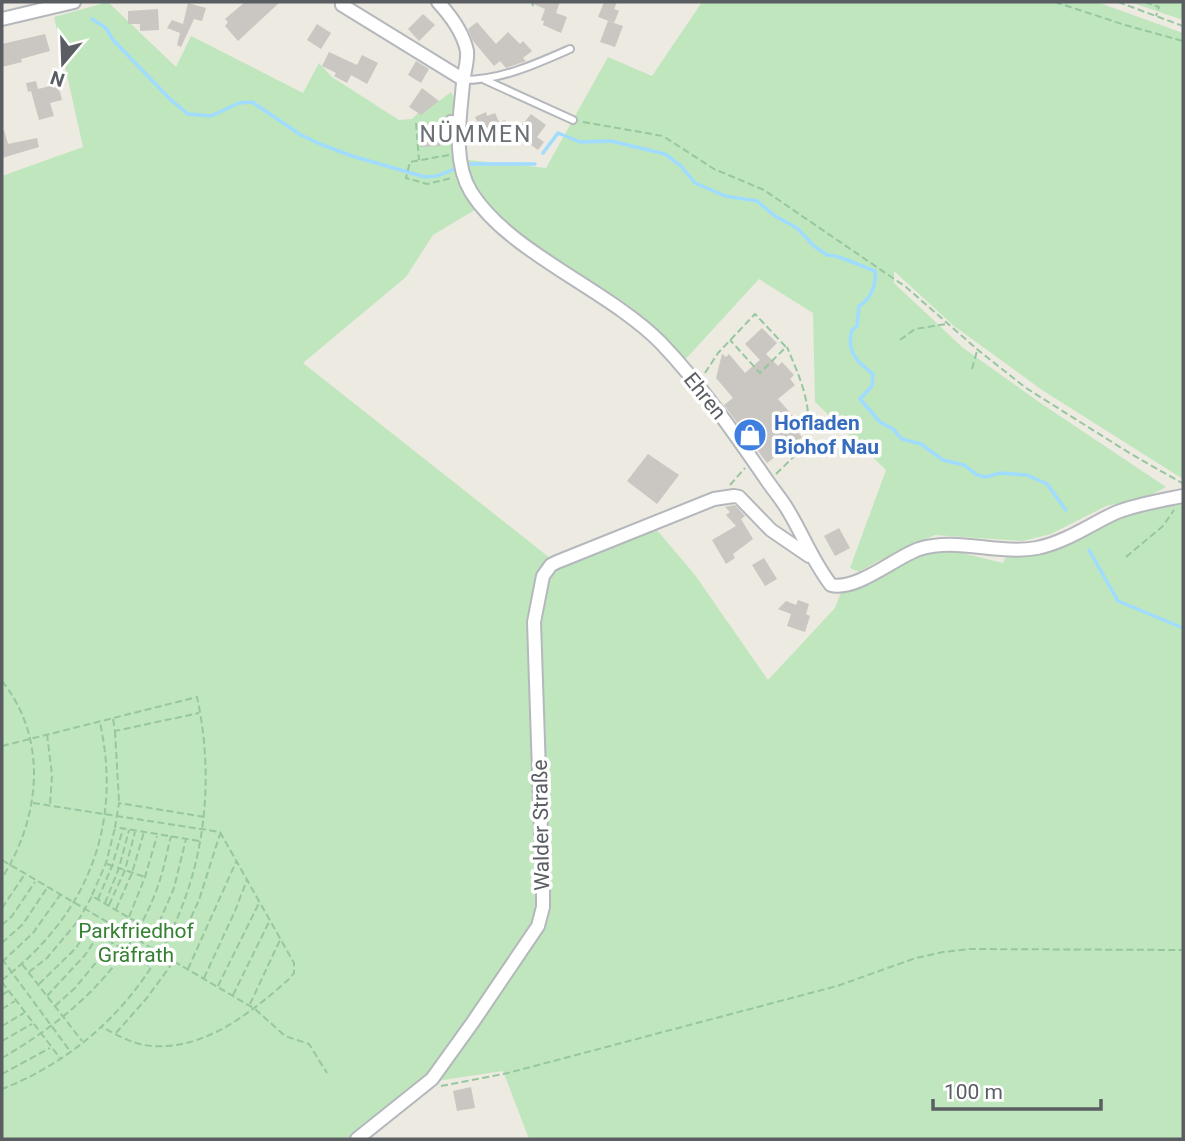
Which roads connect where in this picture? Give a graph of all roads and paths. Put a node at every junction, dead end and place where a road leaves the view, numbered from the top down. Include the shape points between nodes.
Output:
1 (74, 2) edge
2 (438, 2) edge
3 (533, 2) edge
4 (1055, 2) edge
5 (1118, 2) edge
6 (1145, 2) edge
7 (342, 5) dead end
8 (533, 6) dead end
9 (1156, 17) junction
10 (2, 19) edge
11 (1183, 26) edge
12 (1183, 41) edge
13 (570, 49) dead end
14 (464, 79) junction
15 (485, 80) junction
16 (573, 120) joint
17 (416, 123) dead end
18 (461, 160) junction
19 (419, 161) junction
20 (947, 324) junction
21 (730, 340) junction
22 (900, 340) dead end
23 (786, 347) junction
24 (978, 351) junction
25 (972, 369) dead end
26 (697, 386) junction
27 (753, 460) junction
28 (768, 482) junction
29 (1183, 484) edge
30 (1183, 496) edge
31 (721, 497) junction
32 (1126, 557) dead end
33 (812, 559) junction
34 (2, 681) edge
35 (201, 713) junction
36 (113, 719) junction
37 (100, 722) junction
38 (115, 731) junction
39 (47, 734) junction
40 (30, 738) junction
41 (2, 746) edge
42 (33, 803) junction
43 (119, 803) junction
44 (50, 806) junction
45 (105, 815) junction
46 (117, 817) junction
47 (205, 817) junction
48 (116, 827) junction
49 (123, 829) junction
50 (203, 829) junction
51 (129, 830) junction
52 (135, 831) junction
53 (144, 832) junction
54 (220, 833) junction
55 (157, 834) junction
56 (171, 836) junction
57 (186, 839) junction
58 (200, 842) junction
59 (2, 860) edge
60 (236, 861) junction
61 (106, 863) junction
62 (10, 865) junction
63 (112, 866) junction
64 (119, 868) junction
65 (125, 870) junction
66 (132, 873) junction
67 (25, 874) junction
68 (145, 877) junction
69 (2, 878) edge
70 (36, 880) junction
71 (247, 880) junction
72 (48, 887) junction
73 (60, 894) junction
74 (92, 896) junction
75 (97, 900) junction
76 (259, 902) junction
77 (74, 903) junction
78 (104, 904) junction
79 (109, 906) junction
80 (2, 908) edge
81 (85, 909) junction
82 (116, 910) junction
83 (128, 918) junction
84 (270, 921) junction
85 (78, 922) junction
86 (2, 925) edge
87 (141, 925) junction
88 (89, 928) junction
89 (173, 929) junction
90 (155, 933) junction
91 (98, 934) junction
92 (133, 937) junction
93 (167, 940) junction
94 (281, 940) junction
95 (2, 943) edge
96 (112, 943) junction
97 (125, 950) junction
98 (1183, 950) edge
99 (159, 953) junction
100 (2, 961) edge
101 (174, 961) junction
102 (22, 964) junction
103 (150, 966) junction
104 (188, 970) junction
105 (12, 972) junction
106 (28, 973) junction
107 (204, 979) junction
108 (2, 980) edge
109 (38, 985) junction
110 (218, 987) junction
111 (9, 991) junction
112 (2, 995) edge
113 (47, 996) junction
114 (233, 996) junction
115 (16, 1001) junction
116 (249, 1005) junction
117 (55, 1007) junction
118 (2, 1009) edge
119 (256, 1009) junction
120 (25, 1013) junction
121 (63, 1018) junction
122 (33, 1023) junction
123 (2, 1026) edge
124 (101, 1026) junction
125 (51, 1027) junction
126 (115, 1033) junction
127 (42, 1035) junction
128 (2, 1041) edge
129 (82, 1042) junction
130 (51, 1048) junction
131 (71, 1052) junction
132 (2, 1058) edge
133 (60, 1059) junction
134 (327, 1073) dead end
135 (2, 1074) edge
136 (426, 1085) junction
137 (2, 1088) edge
138 (358, 1139) edge

1 - 10 street
2 - 14 street via 463,39 467,55
3 - 8 path
4 - 12 path
5 - 9 path
6 - 9 path via 1159,7
7 - 14 street
9 - 11 path
13 - 15 lane
14 - 15 lane
14 - 18 street
15 - 16 lane
16 - 20 path via 663,136 714,169 764,190 906,287
17 - 19 path
18 - 19 path
18 - 19 path via 427,184 406,178 410,162
18 - 26 street, Ehren via 479,202 509,232 643,326
20 - 22 path via 915,329
20 - 24 path
21 - 23 path via 754,314
21 - 23 path via 760,373
21 - 26 path
23 - 28 path via 804,394 808,428 796,454
24 - 25 path
24 - 29 path via 1052,405
26 - 27 street, Ehren
27 - 28 street, Ehren
27 - 31 path
28 - 33 street, Ehren via 789,511
30 - 32 path via 1170,518
30 - 33 street via 1117,512 1040,547 1005,551 948,545 918,550 845,587 831,585
31 - 33 street via 739,497 771,530
31 - 136 street, Walder Straße via 557,562 543,576 533,639 542,822 541,916 533,935
34 - 40 path
35 - 36 path via 197,697
35 - 38 path
35 - 47 path via 207,757
36 - 37 path
36 - 38 path
37 - 39 path
37 - 45 path via 107,763
38 - 43 path
39 - 40 path
39 - 44 path
40 - 41 path
40 - 42 path
42 - 44 path
42 - 62 path via 22,844
43 - 46 path
43 - 47 path
44 - 45 path
45 - 46 path
45 - 77 path via 90,873
46 - 48 path
46 - 50 path
47 - 50 path
48 - 49 path
48 - 61 path
49 - 51 path
49 - 63 path
50 - 54 path
50 - 58 path
51 - 52 path
51 - 64 path
52 - 53 path
52 - 65 path
53 - 55 path
53 - 66 path
54 - 60 path
54 - 89 path via 183,935
55 - 56 path
55 - 68 path
56 - 57 path
56 - 87 path via 159,883
57 - 58 path
57 - 90 path via 174,888
58 - 89 path
59 - 62 path
60 - 71 path
60 - 104 path
61 - 63 path
61 - 74 path
62 - 67 path
62 - 69 path
63 - 64 path
63 - 75 path
64 - 65 path
64 - 78 path
65 - 66 path
65 - 79 path
66 - 68 path
66 - 82 path
67 - 70 path
67 - 80 path
68 - 83 path
70 - 72 path
70 - 86 path
71 - 76 path
71 - 107 path
72 - 73 path
72 - 95 path via 23,924
73 - 77 path
73 - 100 path via 33,933
74 - 75 path
74 - 81 path
75 - 78 path
76 - 84 path
76 - 110 path
77 - 81 path
77 - 102 path
78 - 79 path
79 - 82 path
81 - 85 path
81 - 92 path
82 - 83 path
83 - 87 path
84 - 94 path
84 - 114 path
85 - 88 path
85 - 106 path
87 - 90 path
87 - 92 path
88 - 91 path
88 - 109 path
89 - 93 path
90 - 93 path
91 - 96 path
91 - 113 path
92 - 97 path
92 - 99 path
93 - 99 path
94 - 116 path
94 - 119 path via 294,962 294,973
96 - 97 path
96 - 117 path
97 - 103 path
97 - 121 path
98 - 136 path via 943,952 836,986 508,1073
99 - 101 path
99 - 103 path
100 - 105 path
101 - 104 path
101 - 126 path
102 - 105 path
102 - 106 path
103 - 124 path
104 - 107 path
105 - 108 path
105 - 125 path
106 - 109 path
107 - 110 path
108 - 111 path
109 - 113 path
110 - 114 path
111 - 112 path
111 - 115 path
113 - 117 path
114 - 116 path
115 - 118 path
115 - 120 path
116 - 119 path
117 - 121 path
119 - 126 path via 179,1045 151,1046
119 - 134 path via 285,1036 309,1044
120 - 122 path
120 - 123 path
121 - 125 path
121 - 129 path
122 - 127 path
122 - 128 path
124 - 126 path
124 - 129 path
125 - 127 path
125 - 131 path
127 - 130 path
127 - 132 path
129 - 131 path
130 - 133 path
130 - 135 path
131 - 133 path
133 - 137 path
136 - 138 street, Walder Straße

